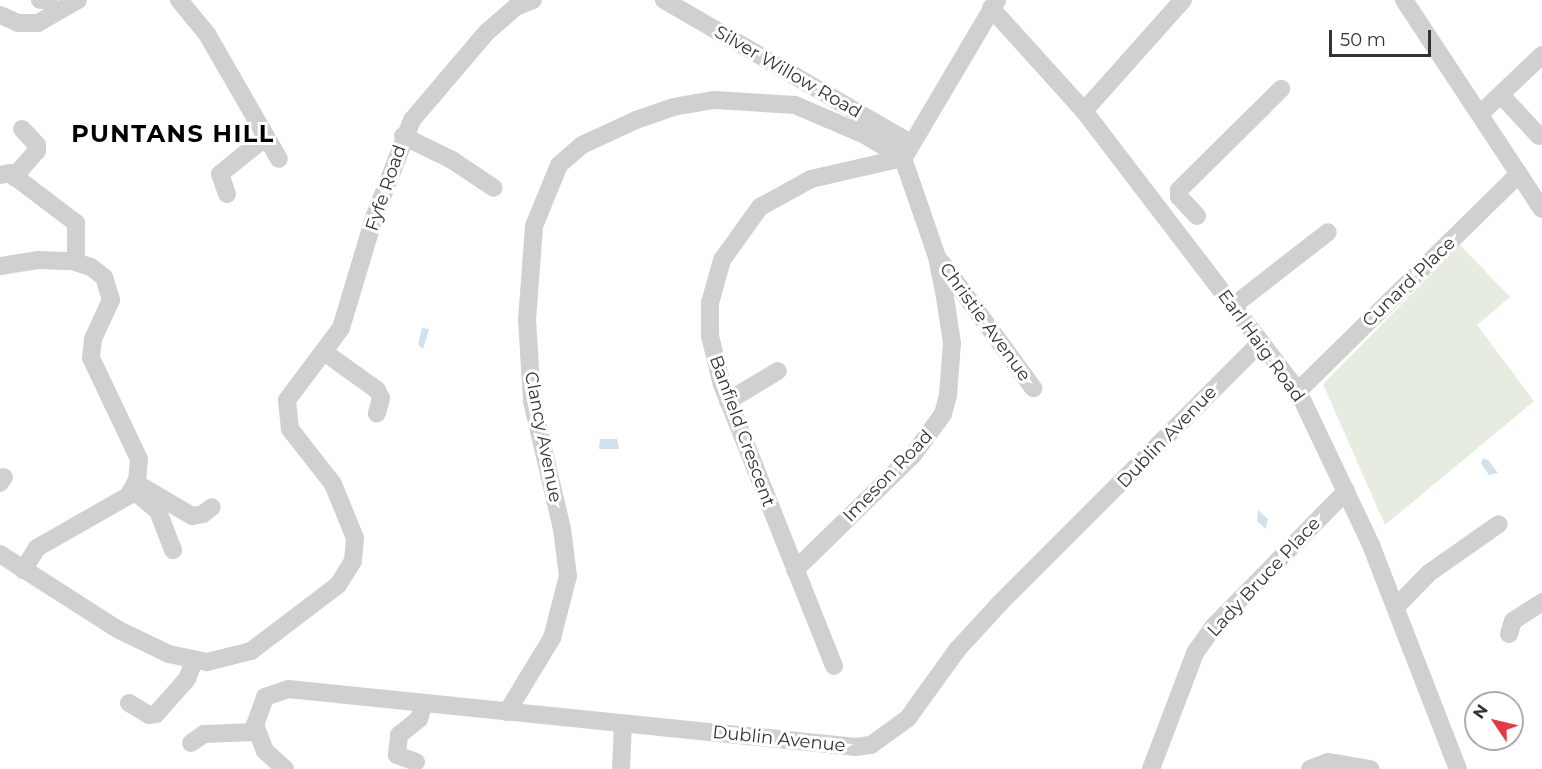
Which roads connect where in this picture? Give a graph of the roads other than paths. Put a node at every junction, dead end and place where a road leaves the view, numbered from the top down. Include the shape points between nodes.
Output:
1 (40, 0) edge
2 (49, 0) edge
3 (78, 0) edge
4 (179, 0) edge
5 (533, 0) edge
6 (664, 0) edge
7 (1183, 0) edge
8 (1404, 0) edge
9 (994, 4) edge
10 (0, 15) edge
11 (1542, 55) edge
12 (1281, 89) dead end
13 (1501, 95) junction
14 (1084, 111) junction
15 (1480, 114) junction
16 (22, 129) dead end
17 (404, 136) junction
18 (1539, 136) dead end
19 (266, 137) junction
20 (907, 150) junction
21 (279, 159) dead end
22 (1519, 174) junction
23 (7, 176) edge
24 (494, 188) dead end
25 (227, 194) dead end
26 (1542, 208) edge
27 (1169, 223) junction
28 (1328, 232) dead end
29 (938, 257) junction
30 (76, 262) junction
31 (0, 266) edge
32 (1233, 306) junction
33 (1261, 342) junction
34 (324, 352) junction
35 (778, 371) dead end
36 (1033, 388) dead end
37 (1298, 391) junction
38 (728, 401) junction
39 (377, 413) dead end
40 (134, 487) junction
41 (1346, 491) junction
42 (212, 507) dead end
43 (1499, 524) dead end
44 (173, 550) dead end
45 (0, 554) edge
46 (23, 570) junction
47 (795, 570) junction
48 (1542, 602) edge
49 (1396, 607) junction
50 (1509, 634) dead end
51 (194, 661) junction
52 (834, 666) dead end
53 (129, 702) dead end
54 (424, 703) junction
55 (507, 712) junction
56 (623, 724) junction
57 (256, 732) junction
58 (191, 743) dead end
59 (416, 762) dead end
60 (285, 769) edge
61 (621, 769) edge
62 (1151, 769) edge
63 (1310, 769) edge
64 (1370, 769) edge
65 (1458, 769) edge

1 - 2 street
3 - 10 street via 38,23 18,22
4 - 19 street via 207,34
5 - 17 street, Fyfe Road via 516,7 487,32 426,100
6 - 20 street, Silver Willow Road
7 - 14 street
8 - 15 street
9 - 14 street, Earl Haig Road
9 - 20 street
11 - 13 street
12 - 27 street via 1184,181 1178,194 1191,210
13 - 15 street
13 - 18 street
14 - 27 street, Earl Haig Road
15 - 22 street
16 - 23 street via 37,145 37,151
17 - 24 street via 452,160
17 - 34 street, Fyfe Road via 374,218 346,315
19 - 21 street
19 - 25 street via 220,173
20 - 29 street, Imeson Road
20 - 38 street, Banfield Crescent via 811,179 781,193 760,207 734,238 722,260 708,314 713,352
20 - 55 street, Clancy Avenue via 795,105 714,100 673,107 636,120 582,145 559,165 534,226 526,320 532,401 562,529 568,576 552,638
22 - 26 street
22 - 37 street, Cunard Place
23 - 30 street via 76,224
27 - 32 street, Earl Haig Road
28 - 32 street
29 - 36 street, Christie Avenue
29 - 47 street, Imeson Road via 952,344 952,374 943,414 913,455
30 - 31 street via 38,260
30 - 40 street via 98,271 110,288 110,308 93,339 91,358 136,448 139,471
32 - 33 street, Earl Haig Road
33 - 37 street, Earl Haig Road
33 - 56 street, Dublin Avenue via 1000,603 957,650 908,718 880,740 856,747
34 - 39 street via 378,390 381,398
34 - 51 street, Fyfe Road via 292,391 285,408 290,429 333,484 350,522 355,551 338,585 251,651 222,661
35 - 38 street
37 - 41 street, Earl Haig Road
38 - 47 street, Banfield Crescent
40 - 42 street via 192,516
40 - 44 street via 154,506
40 - 46 street via 121,502 37,548
41 - 49 street, Earl Haig Road
41 - 62 street, Lady Bruce Place via 1214,626 1195,653
43 - 49 street via 1429,573
45 - 46 street
46 - 51 street via 111,625 169,654
47 - 52 street, Banfield Crescent
48 - 50 street via 1513,621
49 - 65 street, Earl Haig Road
51 - 53 street via 187,679 156,714 149,715
54 - 55 street, Dublin Avenue
54 - 57 street, Dublin Avenue via 288,689 271,692 260,704
54 - 59 street via 419,719 399,735 398,756
55 - 56 street, Dublin Avenue
56 - 61 street
57 - 58 street via 204,734
57 - 60 street via 265,751
63 - 64 street via 1328,762

